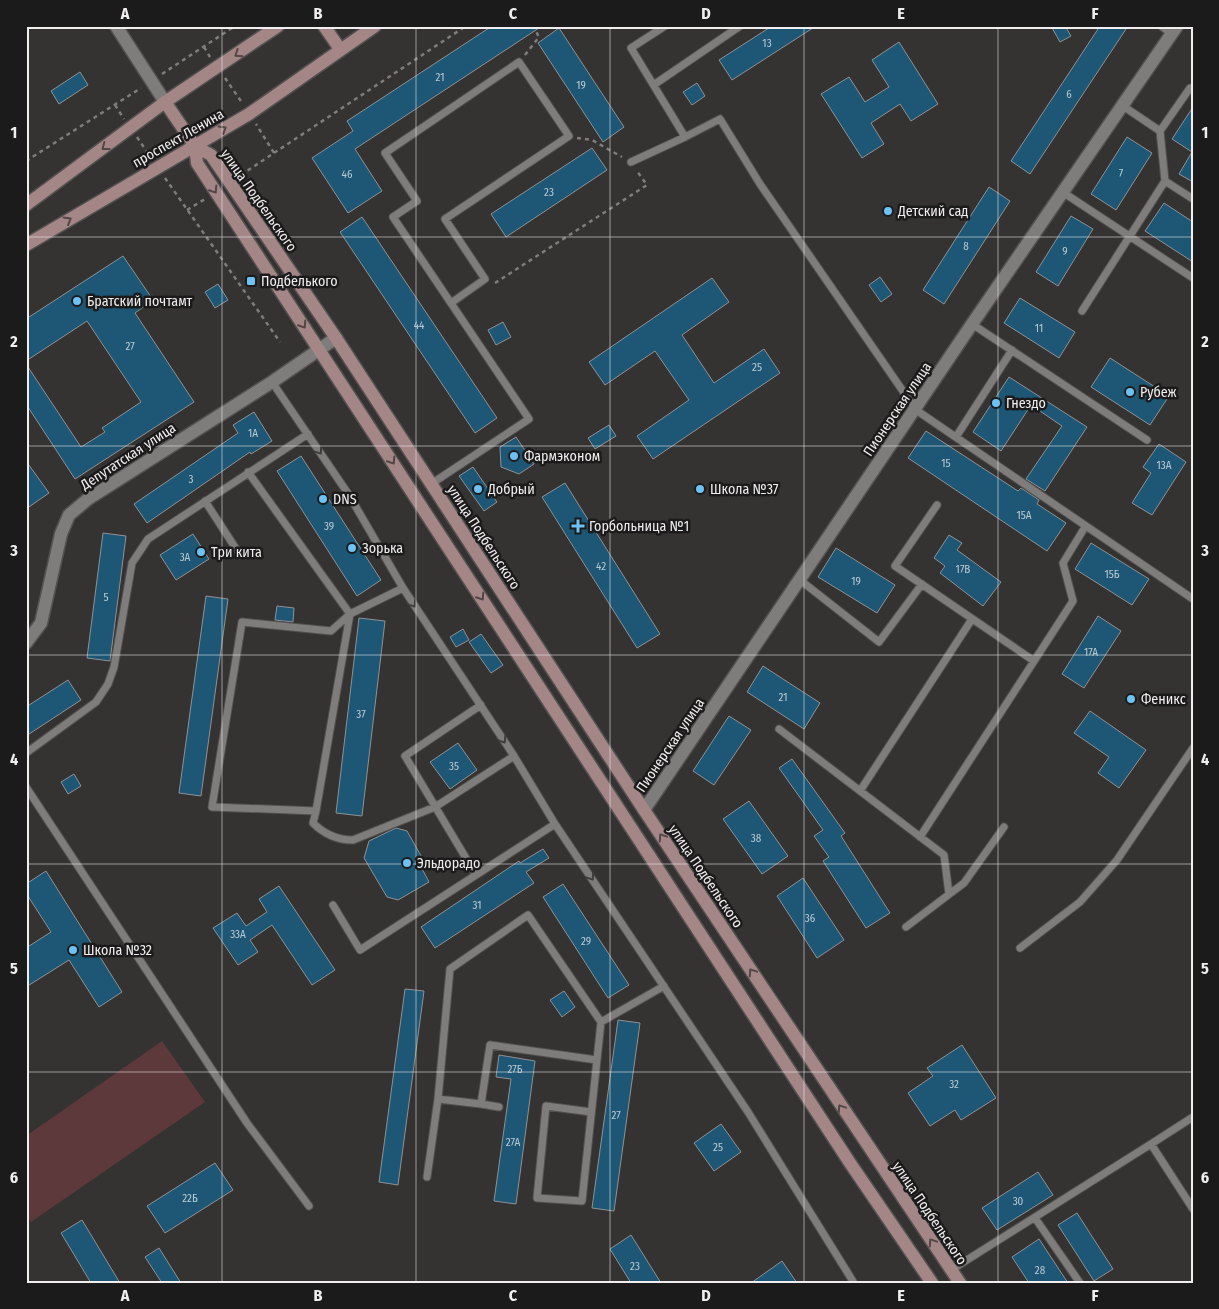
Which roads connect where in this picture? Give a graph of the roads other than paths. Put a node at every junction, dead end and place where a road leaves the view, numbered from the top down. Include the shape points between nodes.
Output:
1 (116, 26) edge
2 (278, 26) edge
3 (324, 26) edge
4 (375, 26) edge
5 (664, 26) edge
6 (740, 26) edge
7 (1161, 26) edge
8 (732, 29) edge
9 (1175, 30) edge
10 (340, 49) junction
11 (655, 84) junction
12 (1193, 88) edge
13 (165, 102) junction
14 (1123, 106) junction
15 (1160, 131) junction
16 (685, 137) junction
17 (195, 146) junction
18 (631, 162) road end
19 (1165, 181) junction
20 (1064, 193) junction
21 (1193, 199) edge
22 (26, 205) edge
23 (1129, 236) junction
24 (26, 245) edge
25 (1193, 278) edge
26 (451, 303) junction
27 (1082, 311) dead end
28 (972, 324) junction
29 (336, 338) junction
30 (319, 350) junction
31 (1012, 350) junction
32 (272, 382) junction
33 (916, 410) junction
34 (308, 434) junction
35 (956, 437) junction
36 (1146, 440) dead end
37 (248, 472) junction
38 (431, 484) junction
39 (205, 500) junction
40 (937, 506) dead end
41 (1085, 527) junction
42 (240, 555) dead end
43 (800, 580) junction
44 (922, 584) junction
45 (403, 588) junction
46 (1193, 599) edge
47 (350, 614) junction
48 (972, 619) junction
49 (26, 643) edge
50 (1034, 661) junction
51 (481, 705) junction
52 (779, 729) dead end
53 (1193, 748) edge
54 (26, 753) edge
55 (514, 756) junction
56 (26, 787) edge
57 (860, 790) junction
58 (435, 807) junction
59 (644, 810) junction
60 (316, 811) junction
61 (555, 824) junction
62 (1004, 827) dead end
63 (920, 837) junction
64 (476, 875) junction
65 (949, 894) junction
66 (333, 905) dead end
67 (718, 922) junction
68 (906, 927) dead end
69 (701, 934) junction
70 (1020, 948) dead end
71 (664, 986) junction
72 (601, 1022) junction
73 (597, 1060) junction
74 (438, 1099) junction
75 (481, 1104) junction
76 (499, 1107) dead end
77 (591, 1112) dead end
78 (1193, 1117) edge
79 (1151, 1144) junction
80 (427, 1176) dead end
81 (309, 1206) dead end
82 (1193, 1208) edge
83 (1035, 1218) junction
84 (951, 1270) junction
85 (854, 1283) edge
86 (932, 1283) edge
87 (960, 1283) edge
88 (1080, 1283) edge

1 - 13 street
2 -> 13 main road
3 - 10 main road
4 - 10 main road, проспект Ленина
5 - 11 lane via 631,48
6 - 8 lane
7 - 9 lane
8 - 11 lane
9 - 14 street, Пионерская улица
17 -> 10 main road, проспект Ленина via 249,114
11 - 16 lane
12 - 15 lane
13 - 17 main road
13 -> 22 main road
14 - 15 lane
14 - 20 street, Пионерская улица
15 - 19 lane
16 - 18 lane
16 - 33 lane via 720,119 793,234
24 -> 17 main road, проспект Ленина
17 - 29 main road, улица Подбельского via 211,155
17 -> 30 main road via 196,163
19 - 21 lane
19 - 23 lane
20 - 23 lane
20 - 28 street, Пионерская улица
23 - 25 lane
23 - 27 lane
26 - 26 lane via 393,217 417,200 385,153 519,62 568,136 445,219 485,279
26 - 38 lane via 529,419
28 - 31 lane
28 - 33 street, Пионерская улица
29 - 30 street, Депутатская улица
29 - 38 main road, улица Подбельского
30 - 32 street, Депутатская улица
30 -> 69 main road
31 - 35 lane
31 - 36 lane
32 - 34 lane
32 - 49 street, Депутатская улица via 88,499 69,515 61,534 41,623
33 - 35 lane
33 - 43 street, Пионерская улица
34 - 37 lane
34 -> 45 lane via 349,495
35 - 41 lane
37 - 39 lane
37 - 47 lane
38 - 59 main road, улица Подбельского
39 - 42 lane
39 - 54 lane via 148,539 132,562 114,667 96,702
40 - 44 lane via 895,566
41 - 46 lane
41 - 50 lane via 1063,563 1073,601
43 - 44 lane via 879,642
43 - 59 street, Пионерская улица
44 - 48 lane
45 - 47 lane
45 -> 51 lane
47 - 60 lane
47 - 60 lane via 331,631 242,622 212,807
48 - 50 lane
48 - 57 lane
50 - 63 lane
51 -> 55 lane
51 - 58 lane via 405,756
52 - 57 lane
53 - 70 lane via 1118,860 1080,902
55 - 58 lane
55 - 61 lane
56 - 81 lane via 247,1123
57 - 63 lane
58 - 60 lane via 353,840 322,832 313,823
58 - 64 lane
67 -> 59 main road, улица Подбельского
61 - 64 lane
61 -> 71 lane
62 - 65 lane via 964,883
63 - 65 lane via 944,855
64 - 66 lane via 360,950
65 - 68 lane
67 - 69 main road
84 -> 67 main road, улица Подбельского
69 - 86 main road
71 - 72 lane
71 - 85 lane via 753,1119
72 - 73 lane
72 - 74 lane via 528,915 450,970
73 - 75 lane via 490,1045
73 - 77 lane via 582,1201 537,1198 546,1106
74 - 75 lane
74 - 80 lane
75 - 76 lane
78 - 79 lane
79 - 82 lane
79 - 83 lane
83 - 84 lane
83 - 88 lane
84 - 87 main road, улица Подбельского

